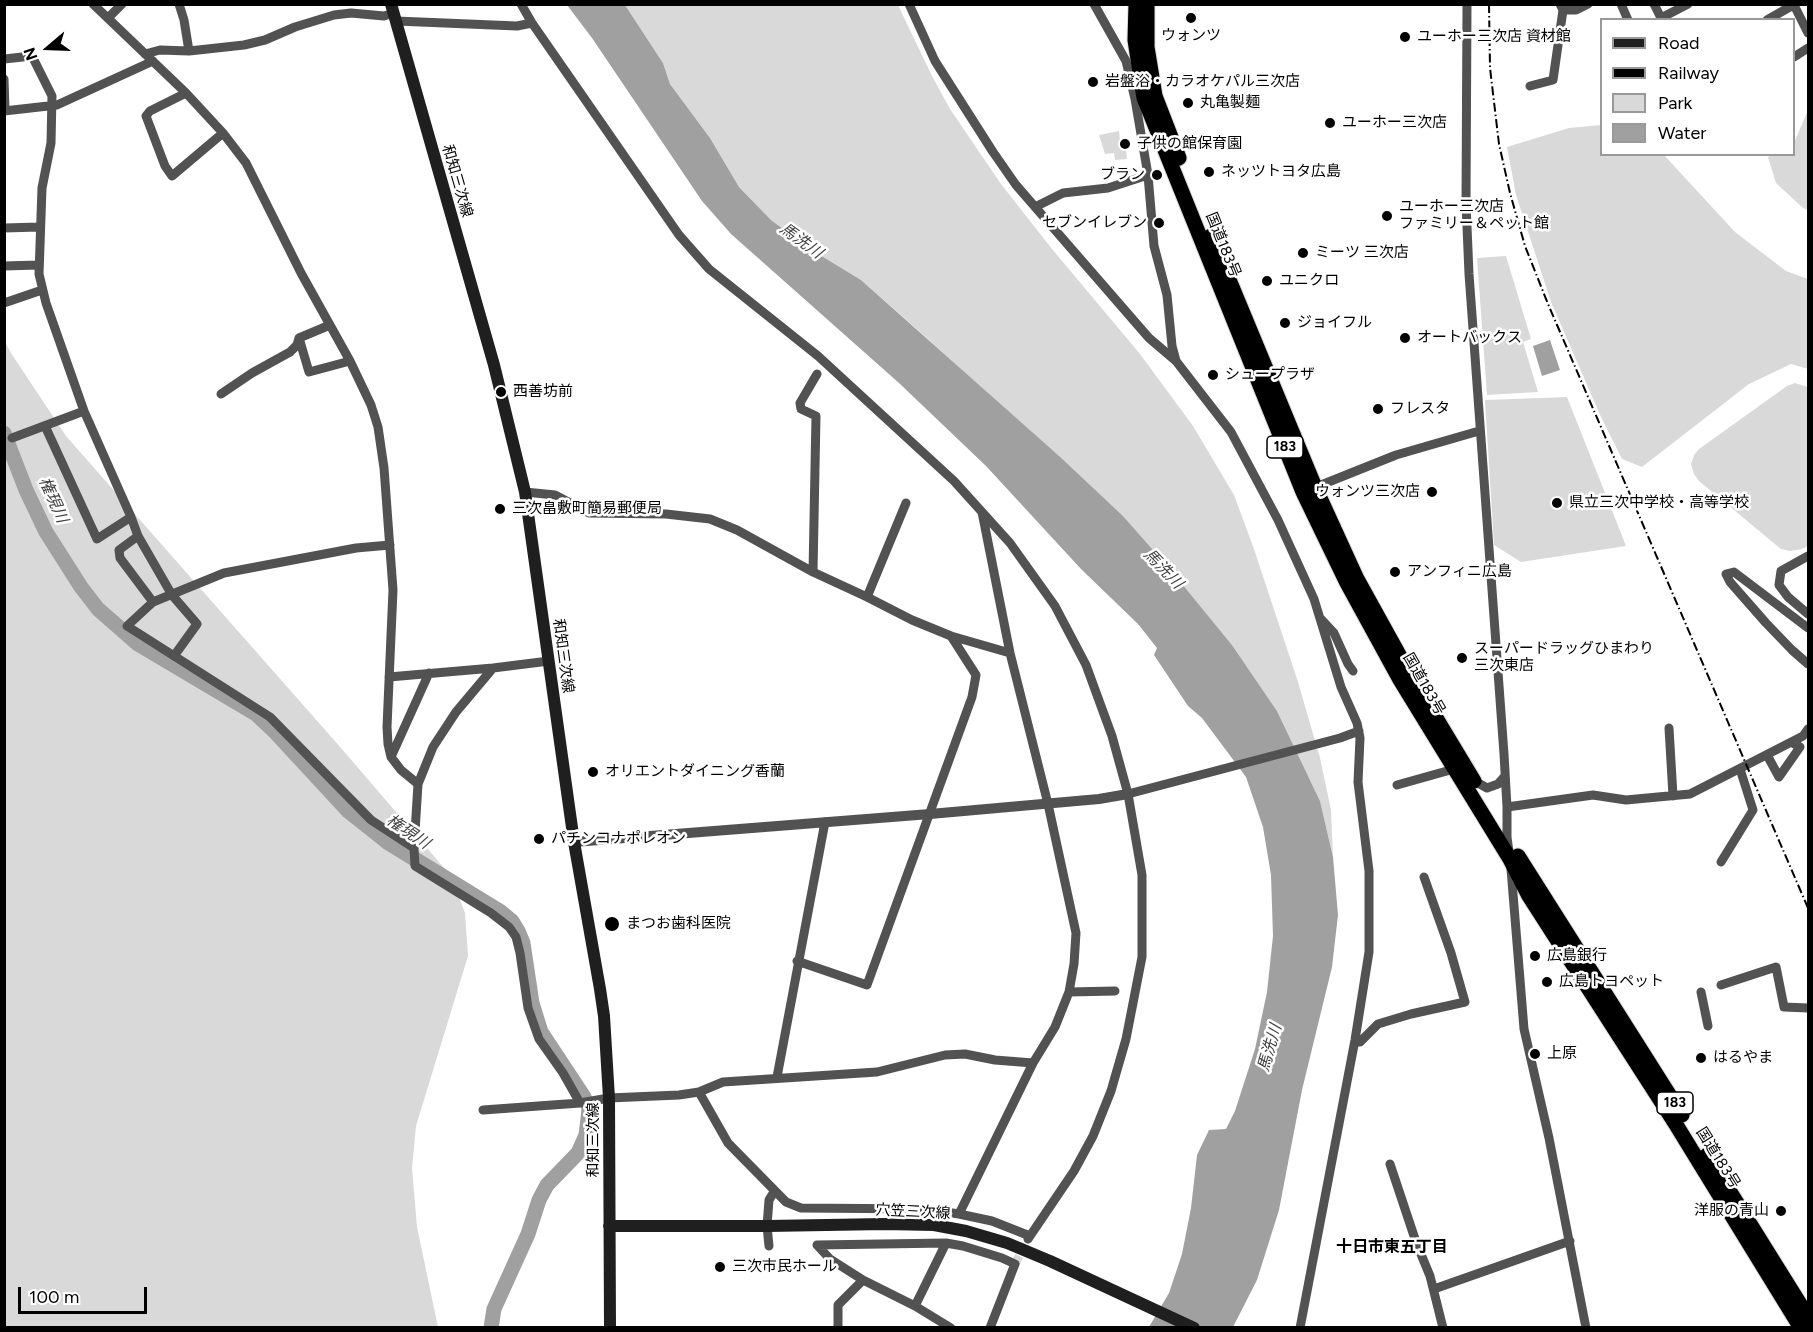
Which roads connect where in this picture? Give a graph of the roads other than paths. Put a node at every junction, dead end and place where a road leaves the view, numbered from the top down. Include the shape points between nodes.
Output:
1 (93, 4) edge
2 (122, 4) edge
3 (179, 4) edge
4 (521, 4) edge
5 (909, 4) edge
6 (1094, 4) edge
7 (1136, 4) edge
8 (1147, 4) edge
9 (1467, 4) edge
10 (1588, 4) edge
11 (1621, 4) edge
12 (1654, 4) edge
13 (1688, 4) edge
14 (1794, 5) edge
15 (1562, 7) edge
16 (394, 13) edge
17 (108, 18) junction
18 (1627, 18) edge
19 (1661, 18) edge
20 (1664, 18) edge
21 (1771, 18) edge
22 (532, 23) junction
23 (1809, 33) edge
24 (1809, 48) edge
25 (189, 51) junction
26 (1795, 56) edge
27 (149, 58) junction
28 (4, 59) edge
29 (4, 79) edge
30 (1530, 86) dead end
31 (186, 93) junction
32 (1145, 98) junction
33 (52, 106) junction
34 (5, 110) edge
35 (223, 133) junction
36 (1148, 175) junction
37 (1035, 207) junction
38 (39, 227) junction
39 (4, 228) edge
40 (38, 265) junction
41 (4, 266) edge
42 (42, 290) junction
43 (4, 303) edge
44 (330, 325) junction
45 (299, 338) junction
46 (350, 361) junction
47 (1176, 361) junction
48 (817, 374) dead end
49 (221, 394) dead end
50 (84, 411) junction
51 (45, 426) junction
52 (1479, 431) junction
53 (12, 438) dead end
54 (1309, 490) junction
55 (525, 492) junction
56 (906, 503) dead end
57 (981, 510) junction
58 (131, 517) junction
59 (138, 536) junction
60 (390, 545) junction
61 (1809, 556) edge
62 (813, 573) junction
63 (172, 595) junction
64 (867, 597) junction
65 (153, 602) junction
66 (1809, 614) edge
67 (1320, 618) junction
68 (1809, 628) edge
69 (951, 636) junction
70 (1010, 653) junction
71 (174, 656) junction
72 (549, 661) junction
73 (1809, 663) edge
74 (493, 668) junction
75 (1353, 672) dead end
76 (429, 673) junction
77 (389, 677) junction
78 (1669, 728) dead end
79 (1809, 729) edge
80 (1359, 731) junction
81 (1791, 742) junction
82 (1767, 755) junction
83 (391, 758) junction
84 (1454, 769) junction
85 (1740, 769) junction
86 (1505, 776) junction
87 (1473, 780) junction
88 (418, 784) junction
89 (1397, 785) dead end
90 (1128, 794) junction
91 (1673, 796) junction
92 (1048, 804) junction
93 (1507, 807) junction
94 (930, 814) junction
95 (825, 822) junction
96 (1507, 837) junction
97 (574, 843) junction
98 (414, 850) junction
99 (1510, 859) junction
100 (1721, 862) dead end
101 (1424, 877) dead end
102 (1534, 904) junction
103 (1514, 908) junction
104 (798, 961) junction
105 (1721, 985) dead end
106 (1115, 991) dead end
107 (1069, 992) junction
108 (1701, 992) dead end
109 (1809, 1008) edge
110 (1708, 1026) dead end
111 (1360, 1042) dead end
112 (1033, 1063) junction
113 (777, 1077) junction
114 (699, 1092) junction
115 (609, 1098) junction
116 (582, 1103) junction
117 (483, 1110) dead end
118 (1390, 1164) dead end
119 (774, 1192) junction
120 (958, 1214) junction
121 (609, 1226) junction
122 (767, 1226) junction
123 (1570, 1241) junction
124 (946, 1243) junction
125 (769, 1246) dead end
126 (863, 1280) junction
127 (1434, 1289) junction
128 (915, 1306) junction
129 (1809, 1317) edge
130 (610, 1328) edge
131 (837, 1328) edge
132 (951, 1328) edge
133 (990, 1328) edge
134 (1194, 1328) edge
135 (1300, 1328) edge
136 (1443, 1328) edge
137 (1586, 1328) edge
138 (1801, 1328) edge

1 - 17 street
2 - 17 street
3 - 25 street
4 - 22 street
5 - 37 street via 934,62 993,152
6 - 32 street
7 - 32 highway, 国道183号 / 183 via 1135,40
8 - 32 highway, 国道183号 / 183
9 - 52 street via 1466,203
10 - 15 street via 1576,10
11 - 18 street
12 - 19 street
13 - 20 street
14 - 21 street
14 - 23 street
15 - 30 street via 1553,80
16 - 22 street via 517,26
16 - 25 street via 334,15 265,40
16 - 55 main road, 和知三次線 via 494,365
17 - 27 street
22 - 57 street via 656,204 709,269 818,356
24 - 26 street
25 - 27 street via 160,50
27 - 31 street
27 - 33 street
28 - 33 street via 32,56 52,96
29 - 34 street
31 - 35 street
31 - 35 street via 146,116 172,176
32 - 36 street
32 - 54 highway, 国道183号 / 183 via 1196,200
33 - 34 street
33 - 38 street
35 - 44 street via 246,163
36 - 37 street via 1108,188 1063,193
36 - 47 street via 1154,246 1167,295
37 - 47 street via 1142,330
38 - 39 street
38 - 40 street
40 - 41 street
40 - 42 street
42 - 43 street
42 - 50 street
44 - 45 street
44 - 46 street
45 - 46 street via 309,372
45 - 49 street via 290,352
46 - 60 street via 378,427
47 - 67 street via 1231,432 1278,520
48 - 62 street via 800,403 801,409 816,416
50 - 51 street
50 - 58 street
51 - 53 street
51 - 58 street via 97,539
52 - 54 street via 1396,455
52 - 86 street
54 - 84 highway, 国道183号 / 183 via 1347,583
54 - 87 highway, 国道183号 / 183 via 1409,673
55 - 62 street via 555,495 589,513 666,513 710,519
55 - 72 main road, 和知三次線
56 - 64 street
57 - 70 street
57 - 90 street via 1055,606 1086,665
58 - 59 street
59 - 63 street
59 - 65 street via 119,550 120,558
60 - 63 street via 224,573
60 - 77 street via 393,590
61 - 66 street via 1781,571 1779,585
62 - 64 street
63 - 65 street
63 - 71 street via 197,624
64 - 69 street
65 - 71 street via 127,626
67 - 75 street via 1334,633
67 - 80 street
68 - 73 street via 1734,572 1726,574 1766,623
69 - 70 street
69 - 94 street via 976,675 972,697
70 - 92 street
71 - 98 street via 270,717 371,820
72 - 74 street
72 - 97 main road, 和知三次線
74 - 76 street
74 - 88 street via 433,747
76 - 77 street
76 - 83 street
77 - 83 street via 387,727
78 - 91 street
79 - 81 street
80 - 90 street
80 - 135 street via 1358,783 1369,871 1369,952
81 - 82 street
81 - 82 street via 1800,747 1779,777
82 - 85 street
83 - 88 street
84 - 89 street
84 - 99 highway, 国道183号 / 183
85 - 91 street via 1690,794
85 - 100 street via 1753,810
86 - 87 street via 1487,788
86 - 93 street
87 - 96 highway, 国道183号 / 183
88 - 98 street
90 - 92 street
90 - 120 street via 1142,875 1142,957 1126,1039 1093,1136 1029,1237 992,1221
91 - 93 street via 1626,800 1593,795
92 - 94 street
92 - 107 street via 1076,933
93 - 96 street
94 - 95 street
94 - 104 street via 867,985
95 - 97 street
95 - 104 street
96 - 99 street
96 - 129 highway, 国道183号 / 183
97 - 115 main road, 和知三次線 via 600,989
98 - 116 street via 415,866 491,913 516,937 528,1008 539,1039
99 - 102 highway, 国道183号 / 183
99 - 103 street
101 - 111 street via 1465,1002 1378,1024
102 - 103 street via 1523,903
102 - 138 highway, 国道183号 / 183
103 - 123 street via 1524,1029
104 - 113 street
105 - 109 street via 1776,967 1784,1007
106 - 107 street
107 - 112 street via 1055,1027
108 - 110 street
112 - 113 street via 945,1055 877,1072
112 - 120 street
113 - 114 street via 723,1082
114 - 115 street
114 - 119 street via 728,1143
115 - 116 street
115 - 121 main road, 和知三次線
116 - 117 street
118 - 127 street
119 - 120 street via 801,1208 925,1209
119 - 122 street via 769,1200
121 - 122 main road, 穴笠三次線
121 - 130 main road, 和知三次線
122 - 125 street
122 - 134 main road, 穴笠三次線 via 934,1225 966,1231 1050,1261
123 - 127 street
123 - 137 street
124 - 126 street via 817,1245 830,1259
124 - 128 street
124 - 133 street via 1015,1264
126 - 128 street
126 - 131 street via 838,1305
127 - 136 street
128 - 132 street

